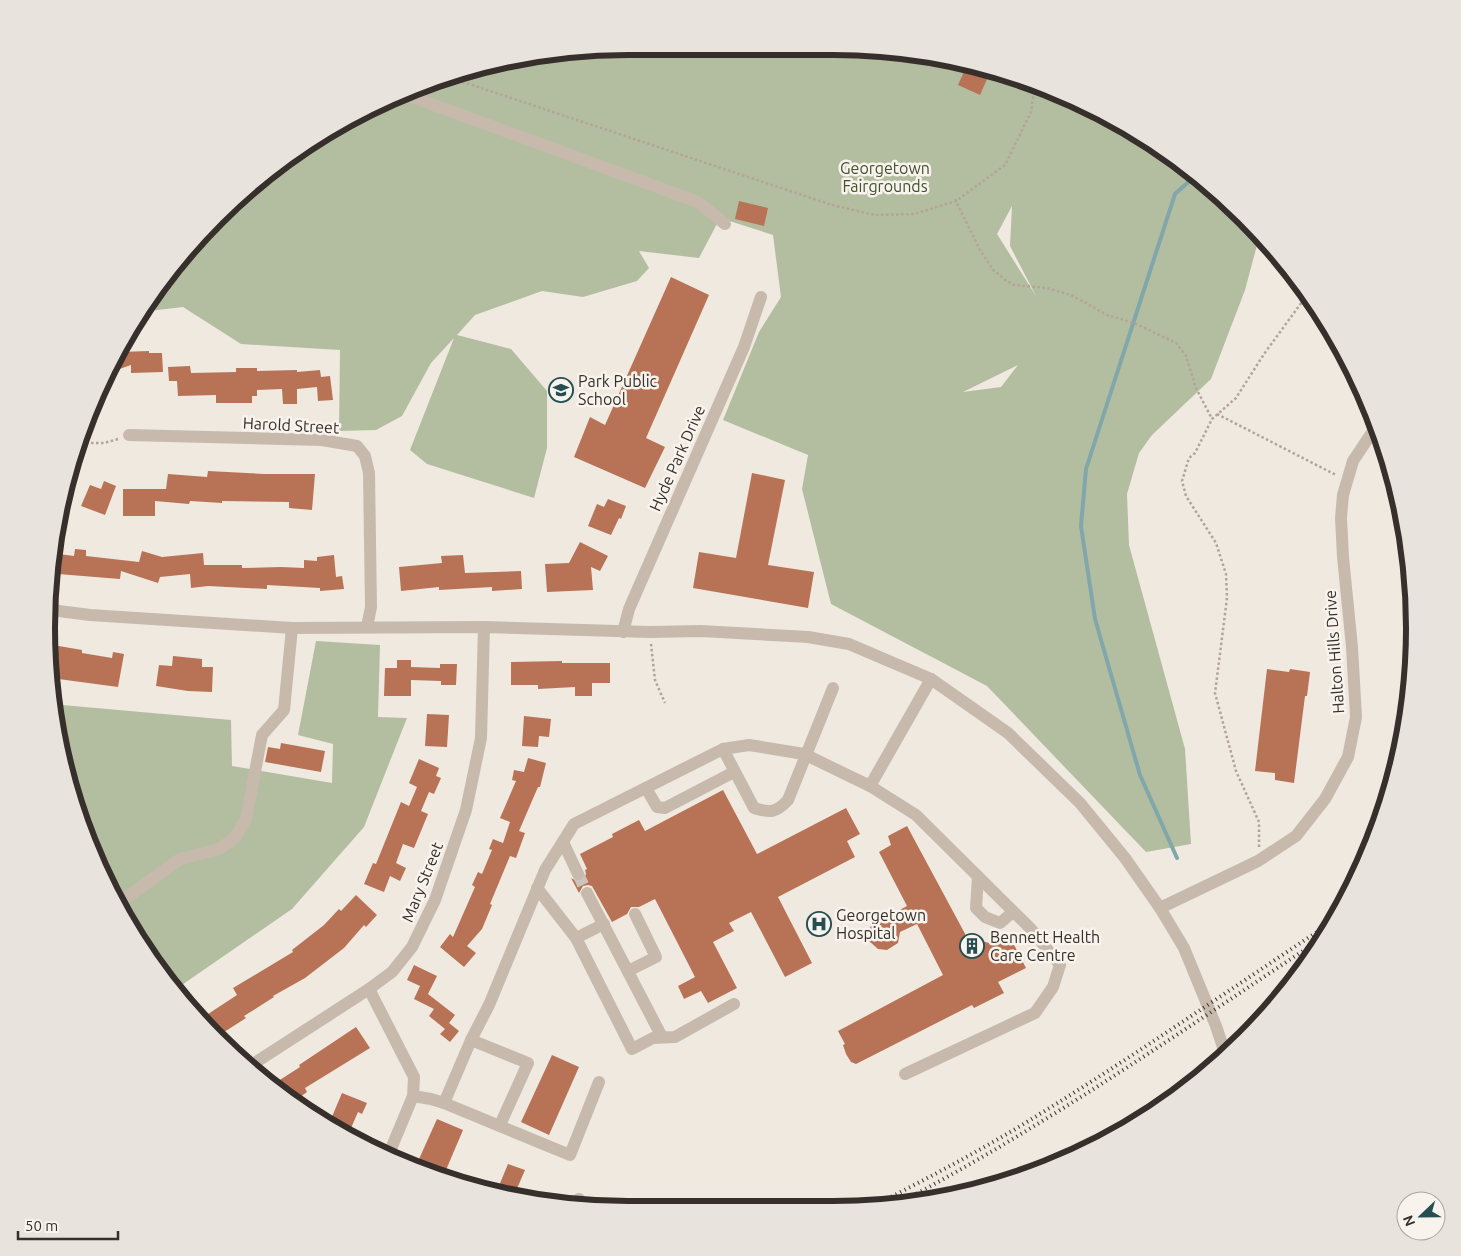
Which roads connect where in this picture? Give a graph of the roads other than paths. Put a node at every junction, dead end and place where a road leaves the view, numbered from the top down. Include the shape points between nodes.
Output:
1 (413, 97) edge
2 (725, 224) dead end
3 (761, 297) dead end
4 (1372, 433) edge
5 (129, 435) road end
6 (55, 611) edge
7 (367, 627) junction
8 (484, 627) junction
9 (292, 628) junction
10 (623, 632) junction
11 (931, 679) junction
12 (833, 688) dead end
13 (723, 749) junction
14 (807, 756) junction
15 (734, 772) junction
16 (870, 786) junction
17 (646, 788) junction
18 (563, 842) junction
19 (578, 874) tunnel mouth
20 (978, 877) junction
21 (538, 888) junction
22 (587, 893) tunnel mouth
23 (124, 899) edge
24 (1160, 908) junction
25 (1013, 912) junction
26 (635, 914) dead end
27 (604, 924) junction
28 (576, 938) junction
29 (628, 971) junction
30 (369, 989) junction
31 (734, 1004) dead end
32 (662, 1037) junction
33 (471, 1040) junction
34 (1223, 1047) edge
35 (255, 1063) edge
36 (905, 1074) dead end
37 (598, 1082) dead end
38 (413, 1096) junction
39 (444, 1103) junction
40 (500, 1125) junction
41 (391, 1149) edge

1 - 2 street via 698,202
3 - 10 street, Hyde Park Drive via 744,347 629,609
4 - 24 street, Halton Hills Drive via 1353,461 1343,495 1341,518 1356,717 1348,757 1325,800 1296,836 1258,861
5 - 7 street, Harold Street via 322,440 357,446 365,456 370,473 370,607
6 - 9 street via 90,616
7 - 8 street
7 - 9 street
8 - 10 street
8 - 30 street, Mary Street via 481,738 466,810 435,900 412,947 392,972
9 - 23 street via 284,710 262,735 246,819 235,838 219,849 180,859
10 - 11 street via 701,631 808,637 849,644
11 - 16 street
11 - 24 street via 1008,732 1080,803
12 - 14 street
13 - 14 street via 749,745
13 - 15 street
13 - 17 street
14 - 15 street via 788,800 780,808 767,812 754,808
14 - 16 street
15 - 17 street via 666,808 657,807
16 - 20 street via 916,815
17 - 18 street via 574,824
18 - 19 street
18 - 21 street
20 - 25 street
20 - 25 street via 976,908 985,917 1000,923
21 - 28 street
21 - 33 street
22 - 27 street
24 - 34 street via 1184,948
25 - 36 street via 1060,965 1053,987 1035,1013
26 - 29 street via 656,957
27 - 28 street
27 - 29 street
28 - 32 street via 632,1049
29 - 32 street
30 - 35 street, Mary Street
30 - 38 street via 414,1077
31 - 32 street via 675,1037
33 - 39 street
33 - 40 street via 528,1063
37 - 40 street via 570,1154
38 - 39 street
38 - 41 street
39 - 40 street

